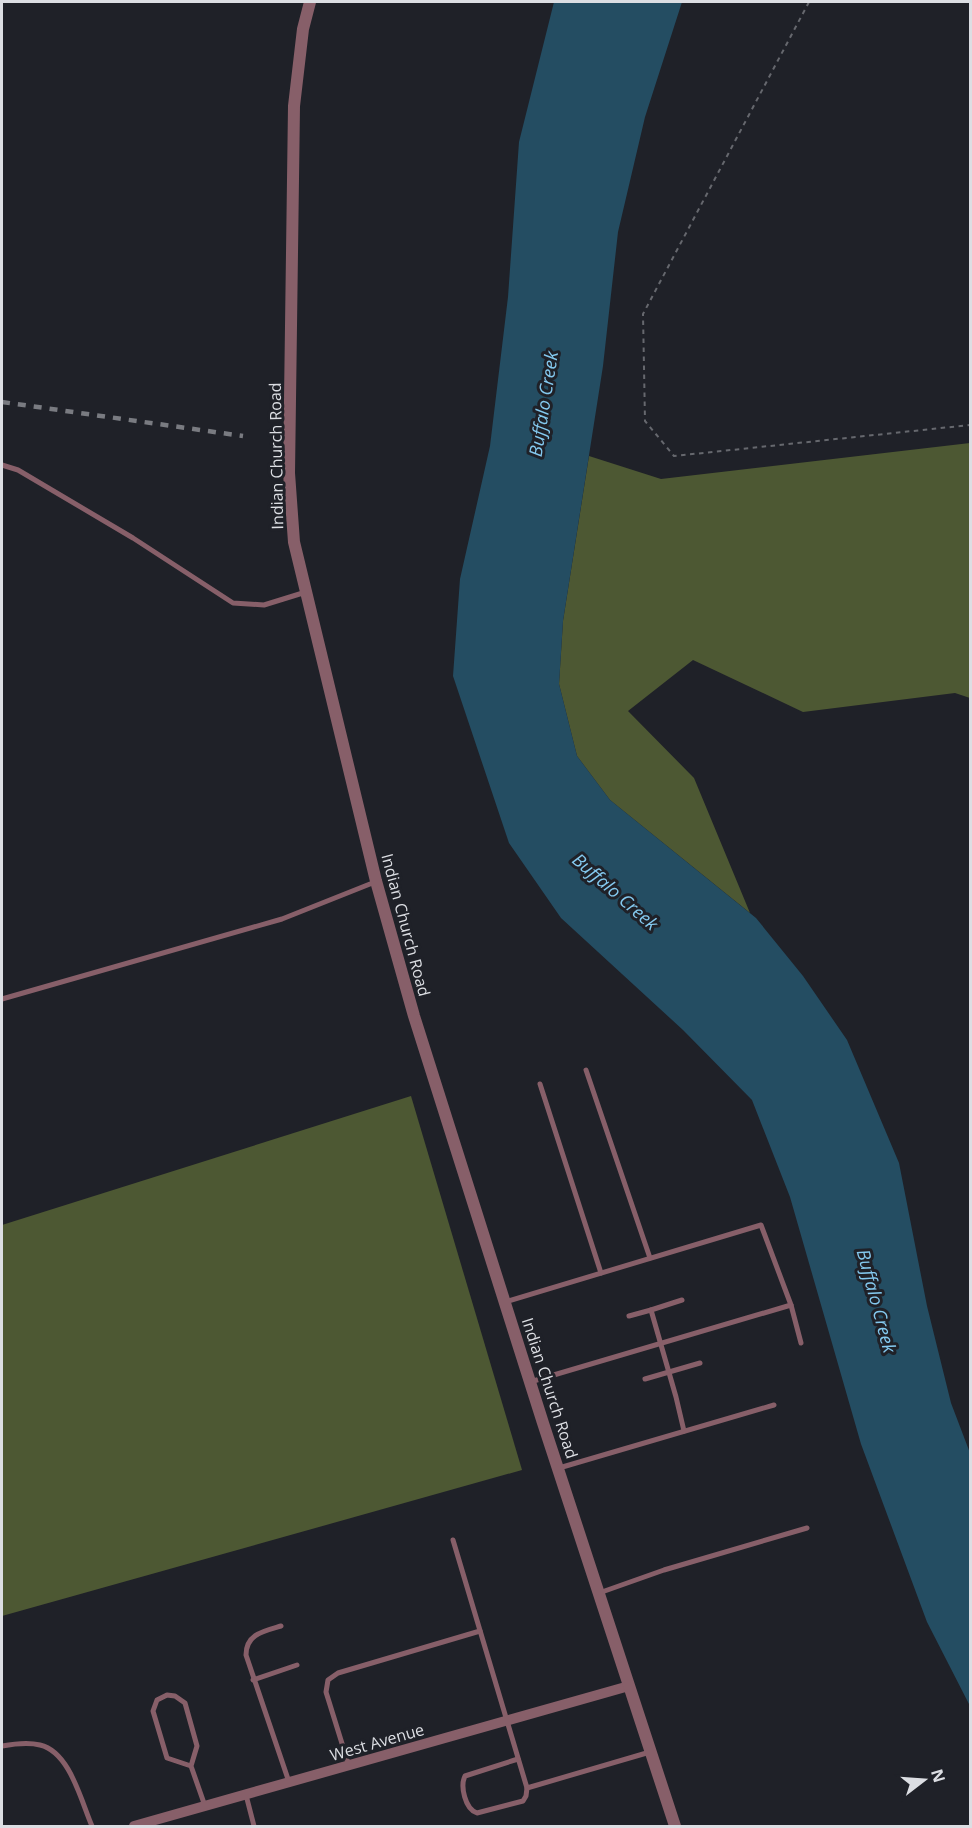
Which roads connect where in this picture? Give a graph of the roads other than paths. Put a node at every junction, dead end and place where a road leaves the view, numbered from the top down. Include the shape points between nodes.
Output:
1 (310, 2) edge
2 (2, 465) edge
3 (306, 592) junction
4 (376, 881) junction
5 (2, 999) edge
6 (586, 1070) dead end
7 (540, 1084) dead end
8 (650, 1258) junction
9 (601, 1273) junction
10 (682, 1300) dead end
11 (505, 1302) junction
12 (791, 1305) junction
13 (651, 1310) junction
14 (629, 1316) dead end
15 (801, 1343) dead end
16 (661, 1344) junction
17 (700, 1363) dead end
18 (668, 1372) junction
19 (645, 1379) dead end
20 (530, 1382) junction
21 (774, 1406) dead end
22 (684, 1431) junction
23 (559, 1468) junction
24 (807, 1528) dead end
25 (453, 1540) dead end
26 (599, 1593) junction
27 (281, 1626) dead end
28 (480, 1631) junction
29 (297, 1665) dead end
30 (253, 1680) junction
31 (628, 1686) junction
32 (508, 1720) junction
33 (2, 1746) edge
34 (650, 1752) junction
35 (518, 1760) junction
36 (191, 1766) junction
37 (349, 1766) junction
38 (289, 1783) junction
39 (527, 1788) junction
40 (246, 1795) junction
41 (206, 1806) junction
42 (92, 1827) edge
43 (134, 1827) edge
44 (254, 1827) edge
45 (675, 1827) edge

1 - 3 street, Indian Church Road via 294,106 289,473 294,542
2 - 3 lane via 18,470 133,538 233,603 264,605
3 - 4 street, Indian Church Road
4 - 5 lane via 282,919
4 - 11 street, Indian Church Road via 414,1016
6 - 8 lane
7 - 9 lane
8 - 9 lane
8 - 12 lane via 761,1225
9 - 11 lane
10 - 13 lane
11 - 20 street, Indian Church Road
12 - 15 lane
12 - 16 lane
13 - 14 lane
13 - 16 lane
16 - 18 lane
16 - 20 lane
17 - 18 lane
18 - 19 lane
18 - 22 lane
20 - 23 street, Indian Church Road
21 - 22 lane
22 - 23 lane
23 - 26 street, Indian Church Road
24 - 26 lane
25 - 28 lane
26 - 31 street, Indian Church Road
27 - 30 lane via 255,1634 249,1640 246,1655
28 - 32 lane
28 - 37 lane via 338,1673 328,1680 326,1692
29 - 30 lane
30 - 38 lane
31 - 32 street, West Avenue
31 - 34 street, Indian Church Road
32 - 35 lane
32 - 37 street, West Avenue
33 - 42 lane via 39,1744 59,1756 69,1770
34 - 39 lane
34 - 45 street, Indian Church Road
35 - 39 lane
35 - 39 lane via 465,1776 468,1806 477,1813 523,1801
36 - 36 lane via 197,1746 185,1703 167,1695 158,1700 153,1711 167,1758
36 - 41 lane
37 - 38 street, West Avenue
38 - 40 street, West Avenue
40 - 41 street, West Avenue
40 - 44 lane
41 - 43 street, West Avenue

